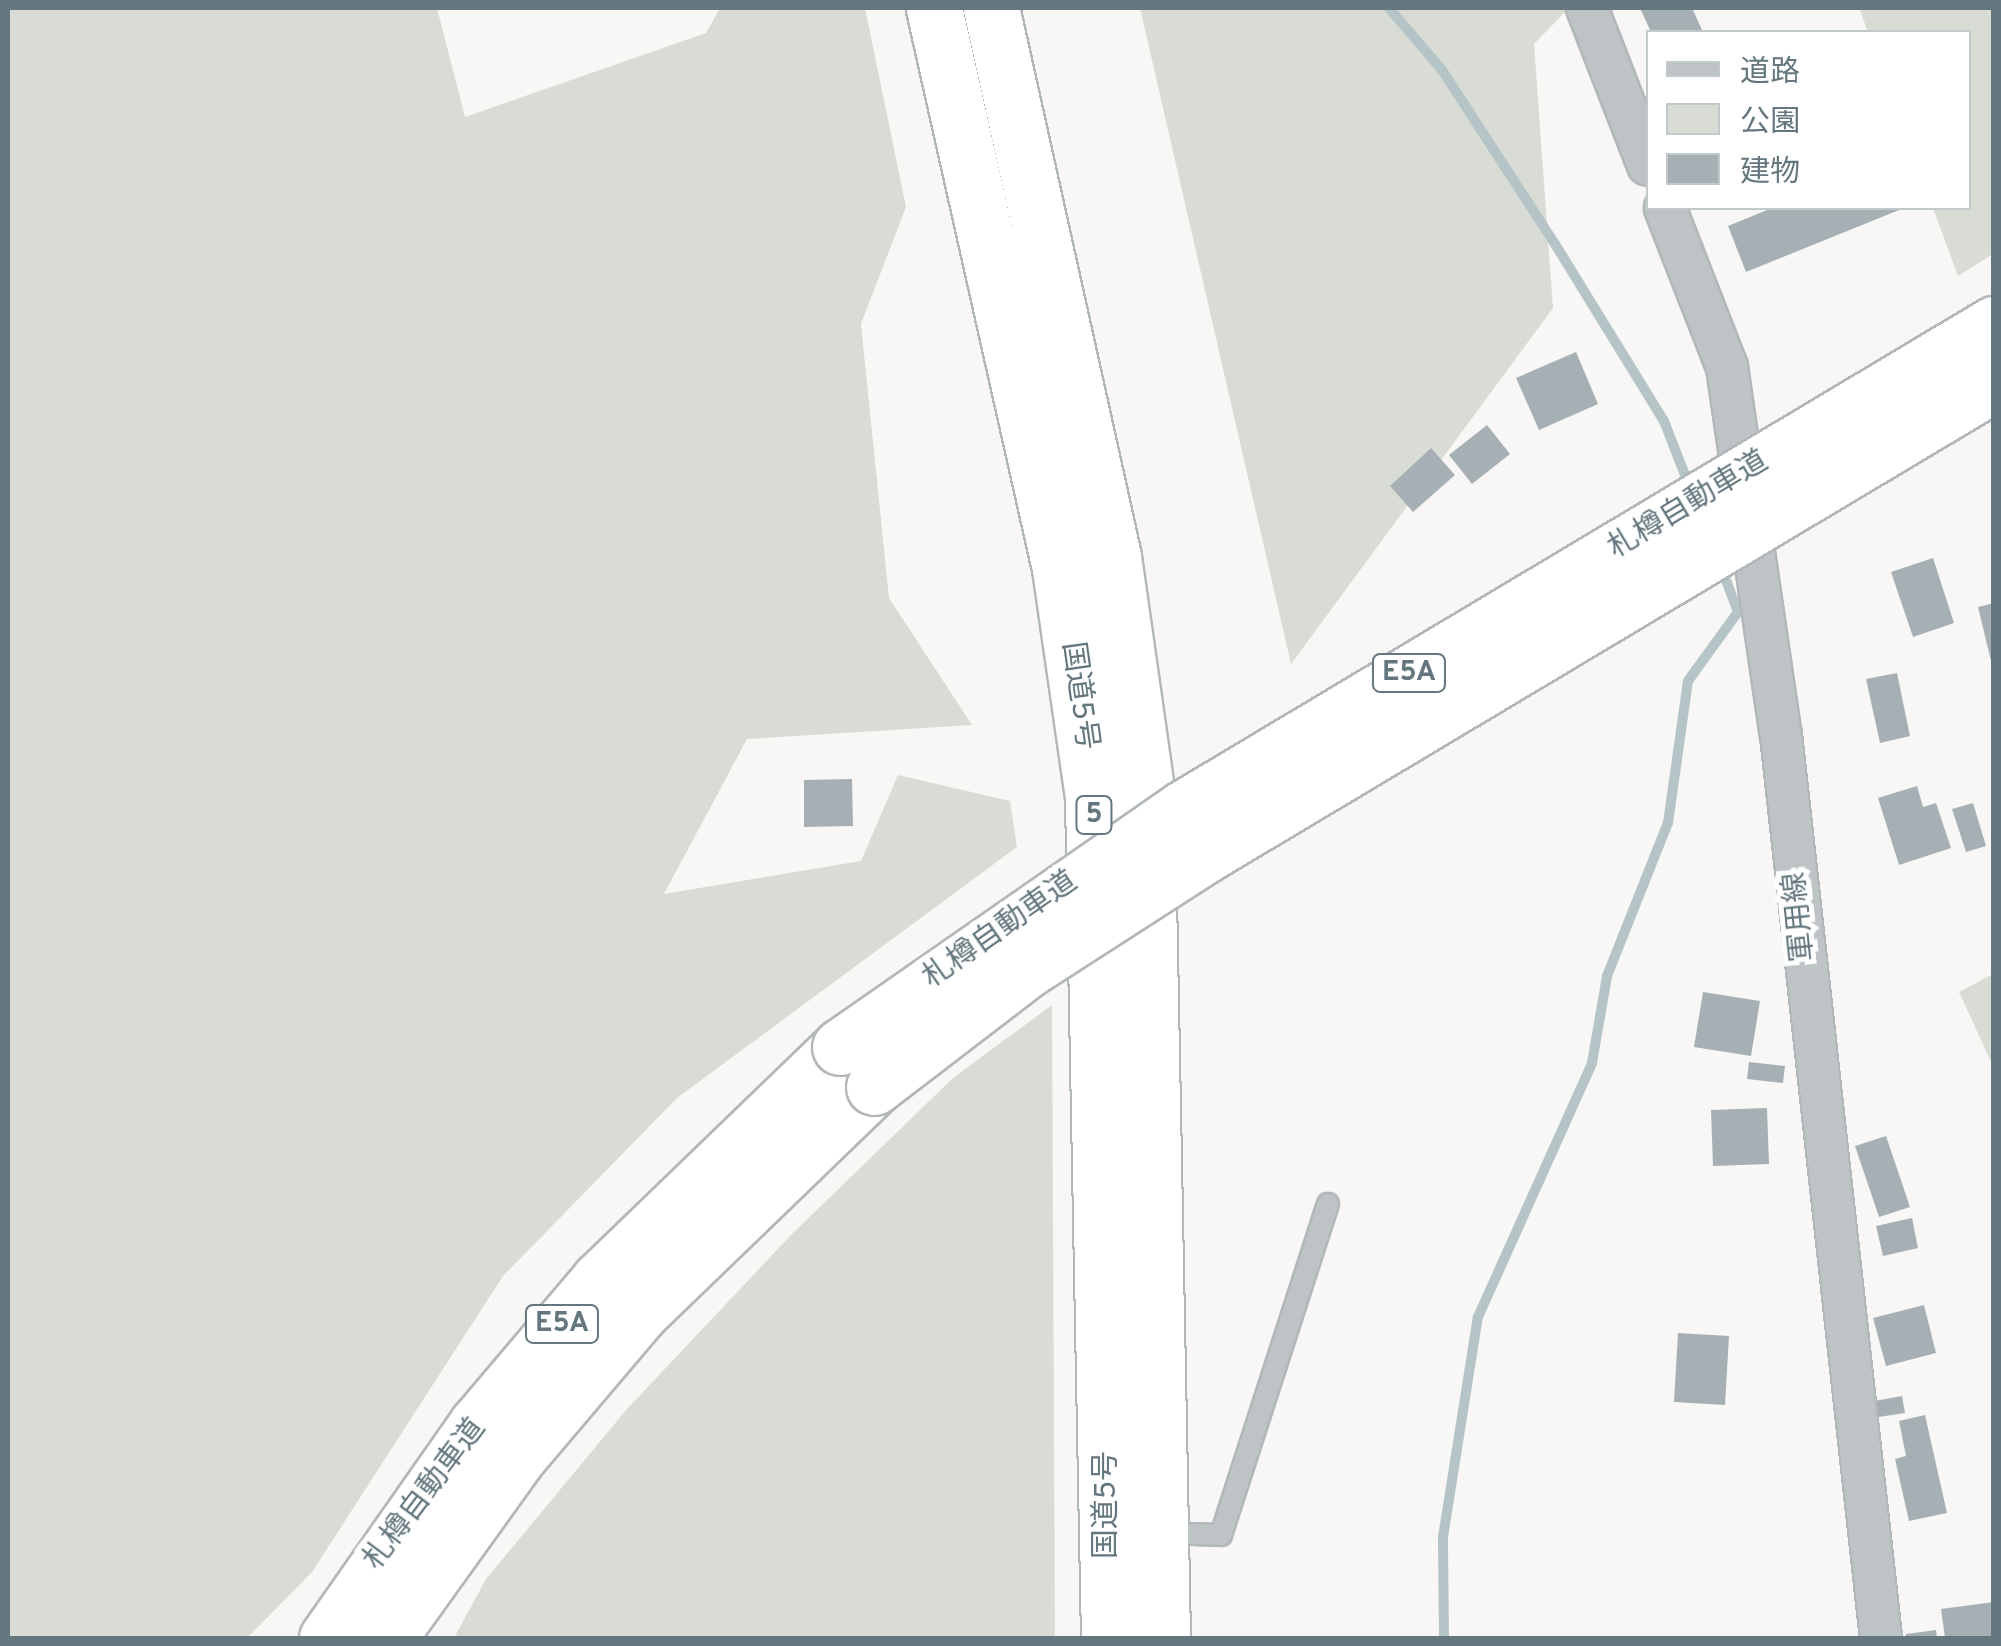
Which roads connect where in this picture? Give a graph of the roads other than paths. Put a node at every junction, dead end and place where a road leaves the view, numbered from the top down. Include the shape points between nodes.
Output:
1 (934, 8) edge
2 (992, 8) edge
3 (1587, 8) edge
4 (1646, 160) edge
5 (1666, 210) edge
6 (1994, 324) edge
7 (1994, 384) edge
8 (857, 1067) junction
9 (1328, 1204) dead end
10 (1161, 1533) junction
11 (327, 1638) edge
12 (388, 1638) edge
13 (1108, 1638) edge
14 (1162, 1638) edge
15 (1881, 1638) edge

1 - 13 highway, 国道5号 / 5 via 1060,568 1093,798
2 - 10 highway, 国道5号 / 5 via 1112,558 1146,790
3 - 4 street
5 - 15 street, 軍用線 via 1730,386 1781,734
6 - 8 highway, 札樽自動車道 / E5A, bridge via 1184,808
7 - 8 highway, 札樽自動車道 / E5A, bridge
8 - 11 highway, 札樽自動車道 / E5A via 599,1280 477,1424
8 - 12 highway, 札樽自動車道 / E5A via 518,1457
9 - 10 lane via 1222,1535
10 - 14 highway, 国道5号 / 5

